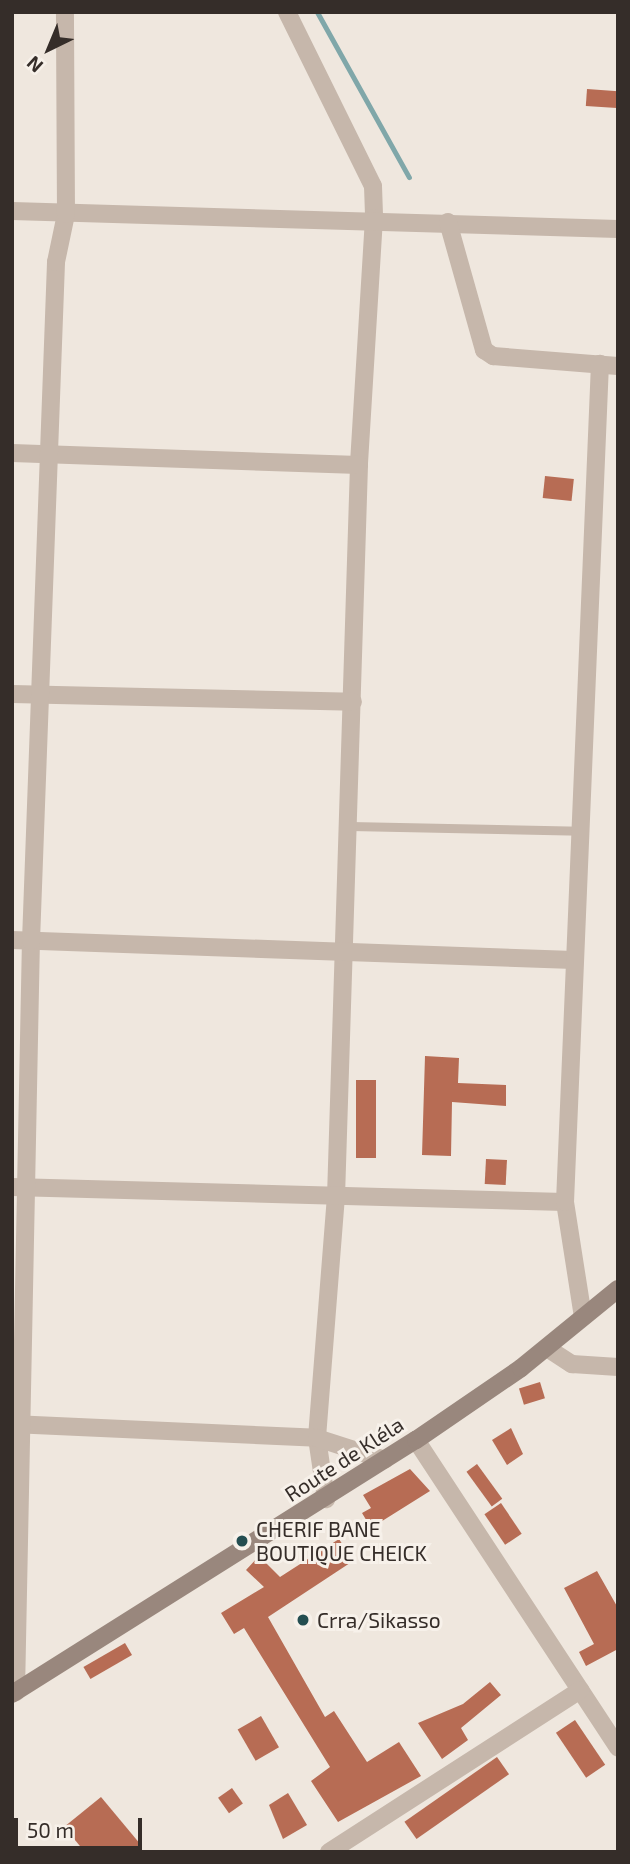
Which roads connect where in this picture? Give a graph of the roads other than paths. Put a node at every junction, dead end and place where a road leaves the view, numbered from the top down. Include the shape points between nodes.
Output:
1 (65, 12) edge
2 (287, 12) edge
3 (12, 211) edge
4 (66, 214) junction
5 (374, 218) junction
6 (449, 222) junction
7 (618, 229) edge
8 (609, 365) edge
9 (12, 453) edge
10 (49, 454) junction
11 (359, 465) junction
12 (12, 694) edge
13 (41, 695) junction
14 (353, 702) junction
15 (350, 826) junction
16 (580, 831) junction
17 (12, 940) edge
18 (31, 941) junction
19 (347, 953) junction
20 (574, 960) junction
21 (19, 1187) edge
22 (337, 1196) junction
23 (565, 1202) junction
24 (618, 1289) edge
25 (583, 1317) junction
26 (547, 1348) junction
27 (618, 1367) edge
28 (16, 1424) edge
29 (317, 1438) junction
30 (416, 1440) junction
31 (385, 1460) junction
32 (326, 1499) junction
33 (580, 1690) junction
34 (14, 1693) edge
35 (618, 1748) edge
36 (329, 1852) edge

1 - 4 street
2 - 5 street via 373,186
3 - 4 street
4 - 5 street
4 - 10 street via 56,262
5 - 6 street
5 - 11 street
6 - 7 street
6 - 8 street via 484,349 493,356
8 - 16 street
9 - 10 street
10 - 11 street
10 - 13 street
11 - 14 street
12 - 13 street
13 - 14 street
13 - 18 street
14 - 15 street
15 - 16 lane
15 - 19 street
16 - 20 street
17 - 18 street
18 - 19 street
18 - 21 street
19 - 20 street
19 - 22 street
20 - 23 street
21 - 22 street
21 - 28 street
22 - 23 street
22 - 29 street
23 - 25 street
24 - 25 main road, Route de Kléla
25 - 26 main road, Route de Kléla
26 - 27 street via 572,1364
26 - 30 main road, Route de Kléla
28 - 29 street
28 - 34 street
29 - 31 street
29 - 32 street
30 - 31 main road, Route de Kléla
30 - 33 street
31 - 32 main road, Route de Kléla
32 - 34 main road, Route de Kléla
33 - 35 street
33 - 36 street

